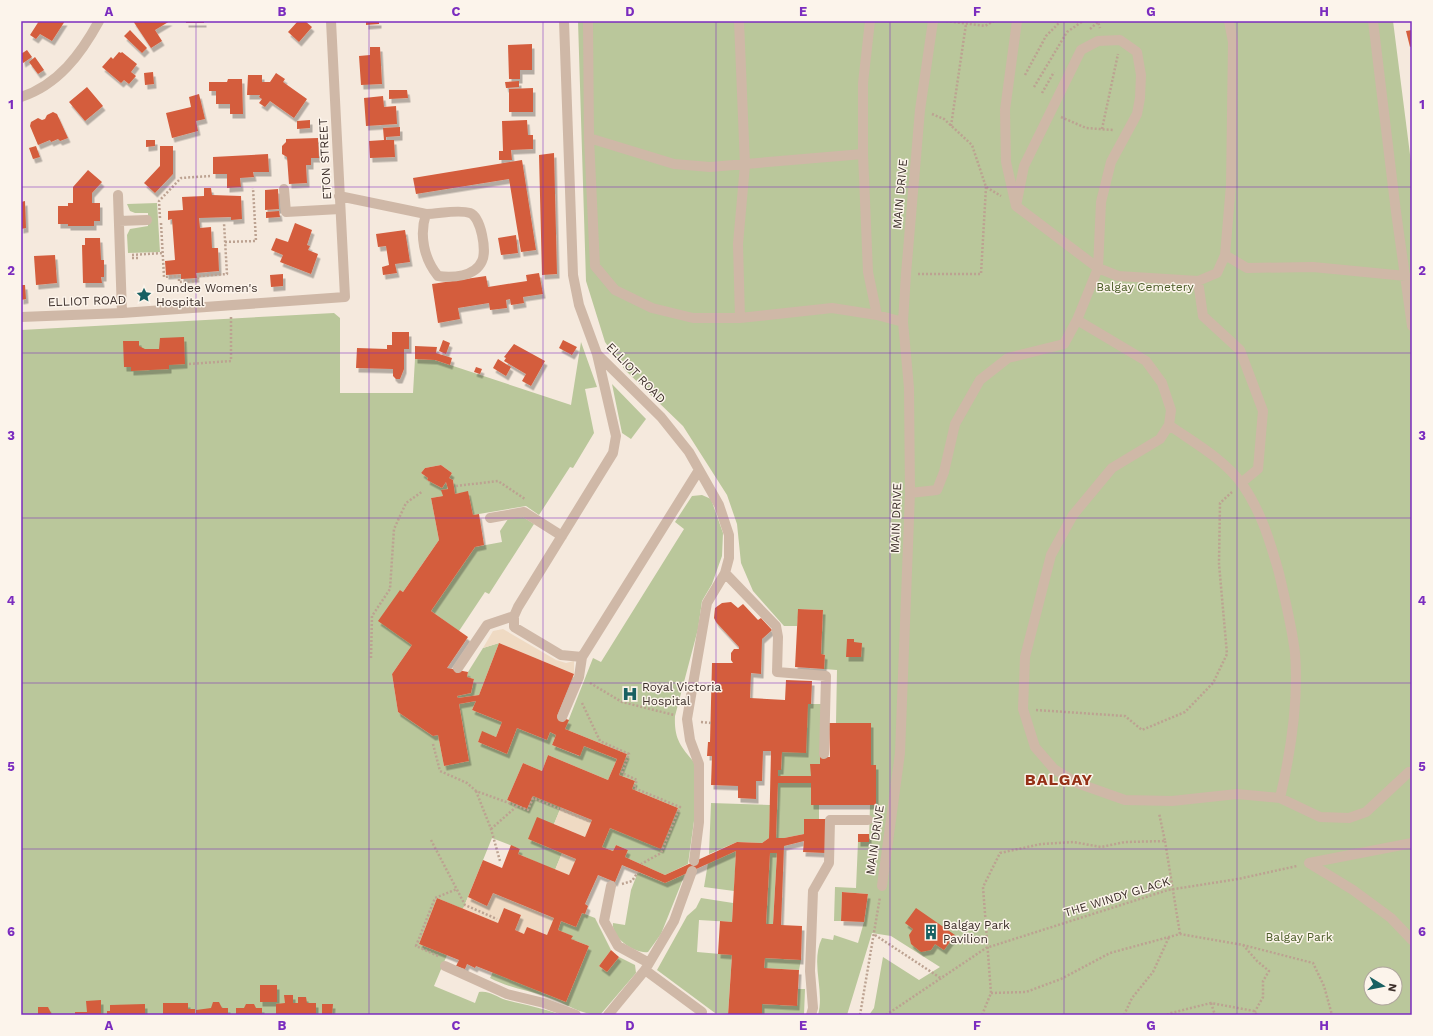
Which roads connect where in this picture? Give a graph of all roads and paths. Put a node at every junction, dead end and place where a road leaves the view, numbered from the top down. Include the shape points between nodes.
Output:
1 (99, 21) edge
2 (331, 21) edge
3 (564, 21) edge
4 (588, 21) edge
5 (739, 21) edge
6 (870, 21) edge
7 (932, 21) edge
8 (946, 21) edge
9 (994, 21) edge
10 (1017, 21) edge
11 (1061, 21) edge
12 (1083, 21) edge
13 (1229, 21) edge
14 (1373, 21) edge
15 (966, 24) junction
16 (1120, 40) junction
17 (1025, 74) dead end
18 (1034, 86) dead end
19 (21, 97) edge
20 (920, 110) junction
21 (1050, 113) junction
22 (951, 126) junction
23 (1102, 129) junction
24 (1128, 131) junction
25 (589, 138) junction
26 (863, 154) junction
27 (745, 165) junction
28 (210, 176) dead end
29 (986, 187) junction
30 (253, 188) dead end
31 (284, 189) dead end
32 (118, 195) dead end
33 (339, 196) junction
34 (1016, 206) junction
35 (340, 209) junction
36 (426, 214) junction
37 (147, 220) dead end
38 (119, 221) junction
39 (224, 223) dead end
40 (225, 242) junction
41 (163, 253) junction
42 (1225, 255) junction
43 (131, 258) junction
44 (139, 258) dead end
45 (131, 265) dead end
46 (1098, 268) junction
47 (906, 274) junction
48 (1406, 276) junction
49 (1198, 281) junction
50 (345, 296) joint
51 (231, 304) junction
52 (122, 313) junction
53 (877, 315) junction
54 (21, 317) edge
55 (740, 318) junction
56 (1077, 320) junction
57 (904, 322) junction
58 (1412, 326) edge
59 (597, 354) junction
60 (189, 364) dead end
61 (1169, 425) junction
62 (699, 470) junction
63 (1241, 483) junction
64 (456, 486) dead end
65 (423, 491) dead end
66 (910, 493) junction
67 (529, 502) dead end
68 (490, 518) dead end
69 (562, 536) junction
70 (725, 573) junction
71 (514, 616) junction
72 (582, 657) junction
73 (371, 658) dead end
74 (458, 668) dead end
75 (579, 677) junction
76 (574, 688) junction
77 (1023, 709) junction
78 (675, 716) dead end
79 (562, 717) dead end
80 (701, 722) dead end
81 (711, 723) dead end
82 (433, 744) dead end
83 (824, 754) dead end
84 (1412, 772) edge
85 (476, 791) junction
86 (1280, 798) junction
87 (1156, 801) junction
88 (517, 806) junction
89 (868, 820) dead end
90 (589, 821) dead end
91 (491, 829) junction
92 (431, 840) dead end
93 (1165, 841) junction
94 (1412, 843) edge
95 (500, 861) dead end
96 (1309, 863) junction
97 (641, 864) dead end
98 (638, 872) dead end
99 (611, 886) joint
100 (882, 886) joint
101 (457, 889) junction
102 (497, 918) dead end
103 (1180, 934) junction
104 (875, 935) junction
105 (1169, 937) junction
106 (1412, 940) edge
107 (1243, 945) junction
108 (986, 948) junction
109 (445, 966) joint
110 (647, 966) junction
111 (942, 979) junction
112 (991, 993) junction
113 (1211, 1003) junction
114 (702, 1012) dead end
115 (1254, 1013) edge
116 (576, 1015) edge
117 (608, 1015) edge
118 (811, 1015) edge
119 (860, 1015) edge
120 (886, 1015) edge
121 (982, 1015) edge
122 (1124, 1015) edge
123 (1167, 1015) edge
124 (1215, 1015) edge
125 (1257, 1015) edge
126 (1332, 1015) edge

1 - 19 street via 81,52 58,76
2 - 33 street, ETON STREET
3 - 59 street, ELLIOT ROAD via 573,275 579,305
4 - 25 street
5 - 27 street
6 - 26 street via 863,83
7 - 20 street, MAIN DRIVE
8 - 15 path
9 - 15 path via 985,26
10 - 34 street via 1005,110 1006,162
11 - 17 path via 1046,36
12 - 18 path via 1067,32
13 - 42 street via 1233,42 1231,185
14 - 48 street
15 - 22 path
16 - 21 street via 1098,41 1081,50
16 - 23 path
16 - 24 street via 1137,52 1141,74 1137,114
20 - 22 path via 944,119
20 - 47 street, MAIN DRIVE
21 - 23 path via 1086,128
21 - 34 street via 1024,166
22 - 29 path via 972,145
23 - 24 path
24 - 46 street via 1111,162 1101,202
25 - 27 street via 674,164 710,167
25 - 55 street via 595,266 615,290 652,308 693,318
26 - 27 street
26 - 53 street via 868,272
27 - 55 street via 738,244
28 - 41 path via 182,178 160,201
29 - 34 path
29 - 47 path via 981,274
30 - 40 path via 256,240
31 - 35 street via 286,212
32 - 38 street
33 - 35 street, ETON STREET
33 - 36 street
34 - 46 street
35 - 50 street, ETON STREET
36 - 36 street via 423,223 426,258 438,276 451,278 476,268 482,261 484,251 478,220 470,213
37 - 38 street
38 - 52 street
39 - 40 path
40 - 41 path via 227,274 198,276 198,281 179,282 179,276 164,276
41 - 43 path via 131,255
42 - 48 street via 1247,268 1313,267
42 - 49 street via 1217,273
43 - 44 path
43 - 45 path
46 - 49 street via 1118,276
46 - 56 street
47 - 57 street, MAIN DRIVE
48 - 58 street
49 - 63 street via 1203,316 1240,350 1263,411 1258,469
50 - 51 street, ELLIOT ROAD
51 - 52 street, ELLIOT ROAD
51 - 60 path via 230,361
52 - 54 street, ELLIOT ROAD
53 - 55 street via 832,308
53 - 57 street
56 - 61 street via 1146,362 1162,383 1171,410
56 - 66 street via 1064,344 1008,358 980,380 955,424 944,472 937,490
57 - 66 street, MAIN DRIVE via 909,388
59 - 62 street, ELLIOT ROAD via 661,418 689,452
59 - 69 street via 616,436 613,453
61 - 63 street via 1225,465
61 - 77 street via 1160,439 1112,468 1073,514 1051,555 1025,657
62 - 70 street, ELLIOT ROAD via 719,505 729,535 729,558
62 - 72 street
63 - 77 path via 1220,503 1219,564 1227,654 1213,683 1186,712 1142,730 1124,716
63 - 86 street via 1256,506 1269,535 1283,591 1294,653 1295,688 1290,755
64 - 67 path via 498,481
65 - 73 path via 406,503 394,529 390,589 372,616
66 - 100 street, MAIN DRIVE via 900,753
68 - 69 street via 524,512
69 - 71 street
70 - 83 street via 776,626 777,672 826,676
70 - 110 street, ELLIOT ROAD via 707,603 687,719 690,740 699,764 699,822 693,866 674,922
71 - 72 street via 514,627 561,655
71 - 74 street via 487,625
72 - 75 street
75 - 76 street
75 - 78 path via 622,702
76 - 79 street
76 - 97 path via 600,741 630,754 622,774 638,780 634,788 680,807 661,853
77 - 87 street via 1035,747 1054,769 1077,783 1125,800
80 - 81 path
82 - 85 path via 440,771 467,783
84 - 86 street via 1366,812 1349,818 1320,817
85 - 88 path
85 - 91 path
86 - 87 street via 1236,794
87 - 93 path
88 - 90 path via 528,810 533,798
88 - 91 path
89 - 118 street via 830,820 829,863 813,891
91 - 95 path
92 - 101 path
93 - 103 path, bridge
93 - 108 path via 1125,842 1101,847 1073,842 1041,844 1000,853 983,887
94 - 96 street
96 - 106 street via 1353,890 1391,918
96 - 108 path, THE WINDY GLACK via 1238,879 1168,890
98 - 99 path via 632,881
99 - 110 street via 604,921 618,946
100 - 104 path, MAIN DRIVE
101 - 102 path via 465,905
101 - 109 path via 435,898 416,946 446,959
103 - 105 path
103 - 107 path
104 - 111 path
104 - 119 path, MAIN DRIVE
105 - 112 path via 1110,953 1061,979 1026,992
105 - 122 path via 1153,972 1132,998
107 - 115 path via 1268,971 1263,997
107 - 126 path via 1313,963 1324,986
108 - 111 path, THE WINDY GLACK
108 - 112 path
109 - 116 street via 507,994 544,1003
110 - 114 street
110 - 117 street, ELLIOT ROAD
111 - 120 path, THE WINDY GLACK
112 - 121 path
113 - 115 path
113 - 123 path
113 - 124 path
115 - 125 path

